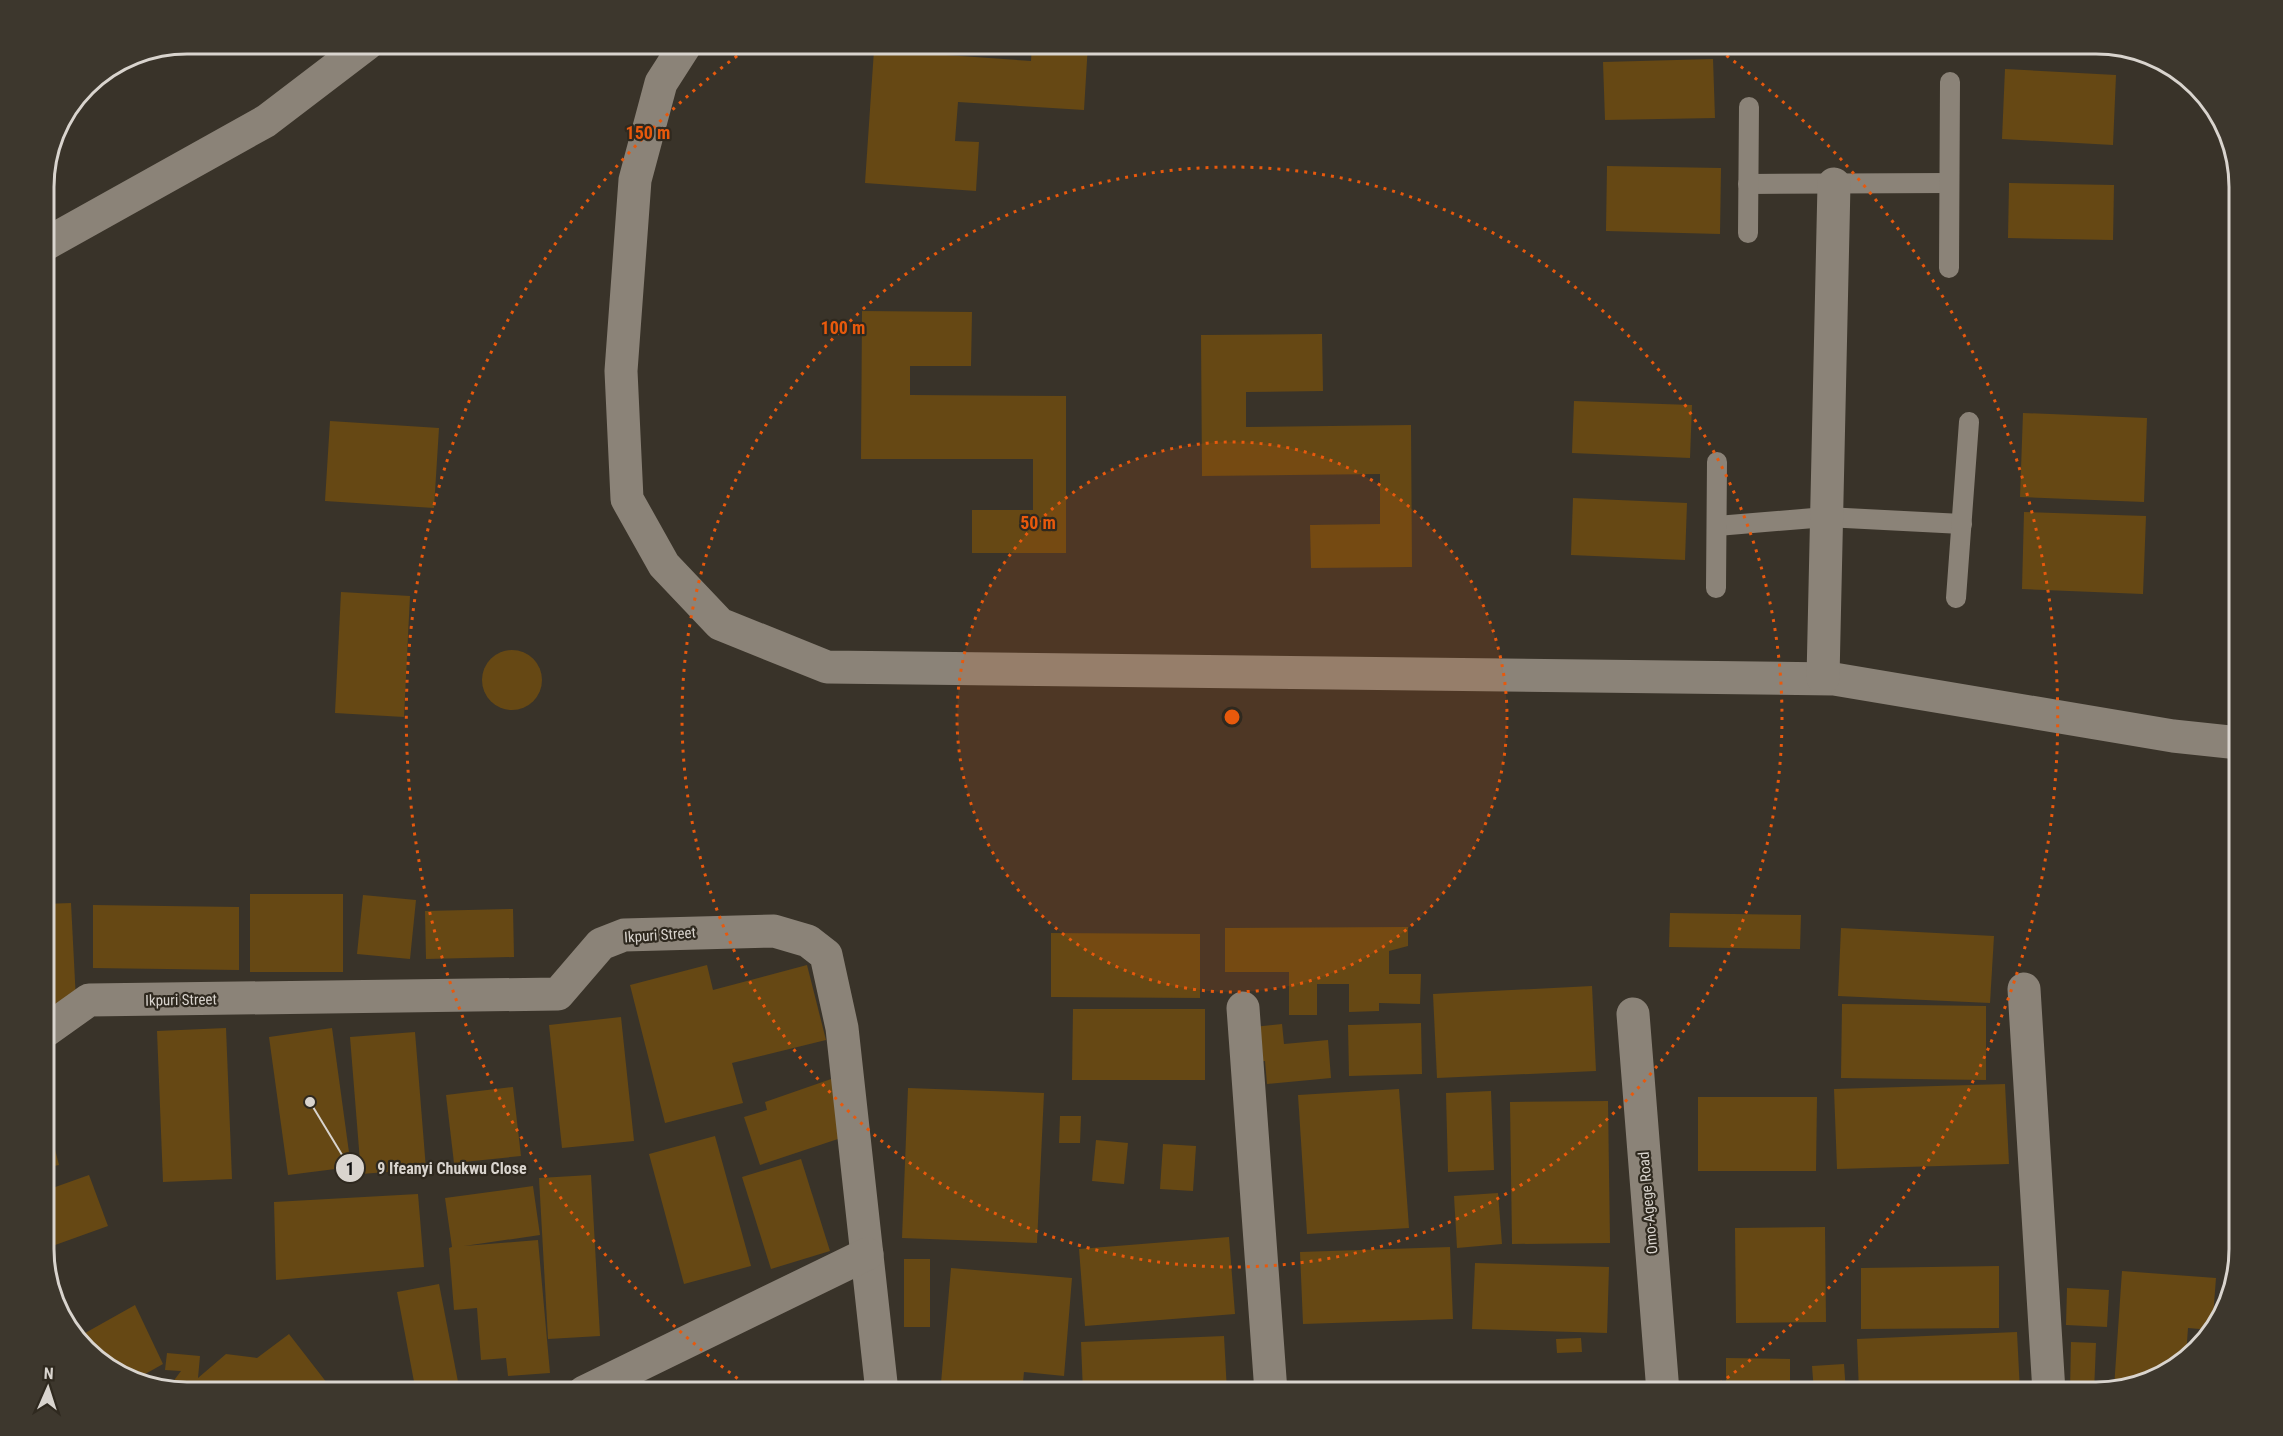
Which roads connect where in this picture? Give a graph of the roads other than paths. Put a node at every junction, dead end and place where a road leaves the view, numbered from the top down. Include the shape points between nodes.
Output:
1 (354, 54) edge
2 (680, 54) edge
3 (1950, 82) dead end
4 (1749, 107) dead end
5 (1949, 183) junction
6 (1748, 184) junction
7 (1834, 184) junction
8 (1748, 233) dead end
9 (54, 239) edge
10 (1949, 268) dead end
11 (1969, 422) dead end
12 (1717, 462) dead end
13 (1826, 517) junction
14 (1962, 524) junction
15 (1717, 526) junction
16 (1716, 588) dead end
17 (1956, 598) dead end
18 (1823, 678) junction
19 (2229, 742) edge
20 (2024, 989) dead end
21 (1243, 1008) dead end
22 (1633, 1014) dead end
23 (54, 1025) edge
24 (867, 1254) junction
25 (605, 1382) edge
26 (881, 1382) edge
27 (1270, 1382) edge
28 (1662, 1382) edge
29 (2048, 1382) edge

1 - 9 street via 266,121
2 - 18 street via 661,83 635,180 621,370 627,499 664,565 720,624 827,667
3 - 5 lane
4 - 6 lane
5 - 7 lane
5 - 10 lane
6 - 7 lane
6 - 8 lane
7 - 13 street
11 - 14 lane
12 - 15 lane
13 - 14 lane
13 - 15 lane
13 - 18 street
14 - 17 lane
15 - 16 lane
18 - 19 street
20 - 29 street
21 - 27 street
22 - 28 street, Omo-Agege Road
23 - 24 street, Ikpuri Street via 89,1000 558,994 601,944 624,934 774,931 808,940 826,955 843,1028
24 - 25 street
24 - 26 street, Ikpuri Street

